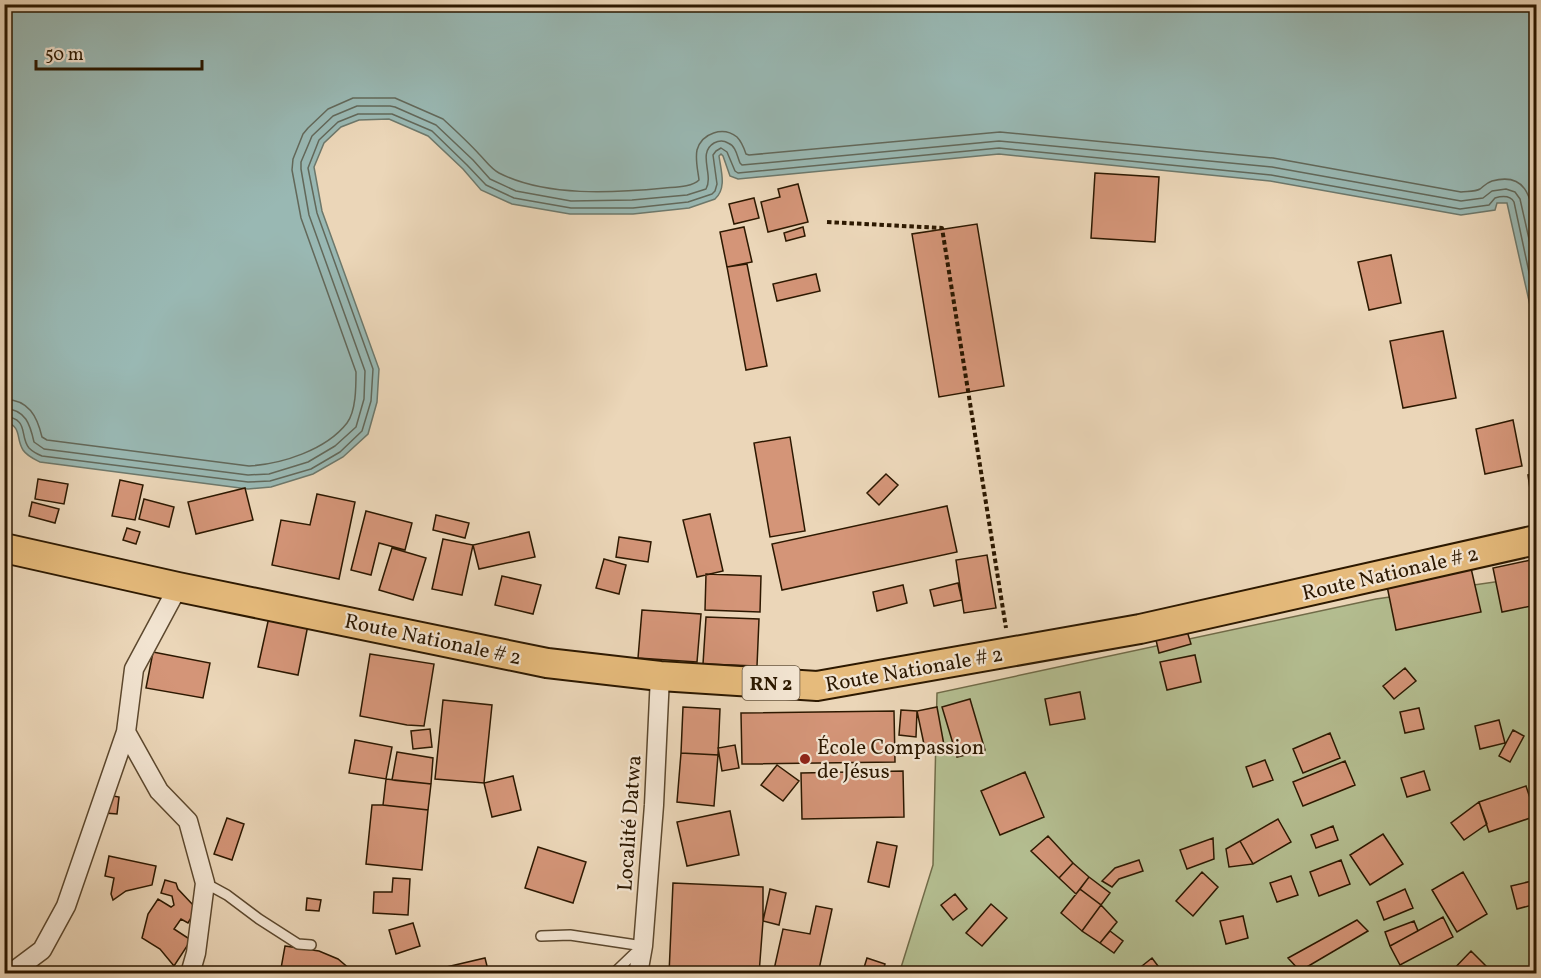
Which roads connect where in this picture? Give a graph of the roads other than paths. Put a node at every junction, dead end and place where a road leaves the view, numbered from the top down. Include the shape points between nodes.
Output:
1 (1536, 540) edge
2 (4, 548) edge
3 (178, 587) junction
4 (660, 676) junction
5 (126, 732) junction
6 (205, 883) junction
7 (541, 936) dead end
8 (311, 945) dead end
9 (643, 946) junction
10 (10, 974) edge
11 (189, 974) edge
12 (613, 974) edge
13 (638, 974) edge

1 - 4 main road, Route Nationale # 2 / RN 2 via 1140,629 817,686
2 - 3 main road, Route Nationale # 2 / RN 2
3 - 4 main road, Route Nationale # 2 / RN 2 via 547,663
3 - 5 street via 134,669
4 - 9 street, Localité Datwa
5 - 6 street via 159,791 188,820
5 - 10 street via 66,906 42,950
6 - 8 lane via 298,945
6 - 11 street via 196,953
7 - 9 lane via 570,935
9 - 12 lane
9 - 13 street, Localité Datwa

